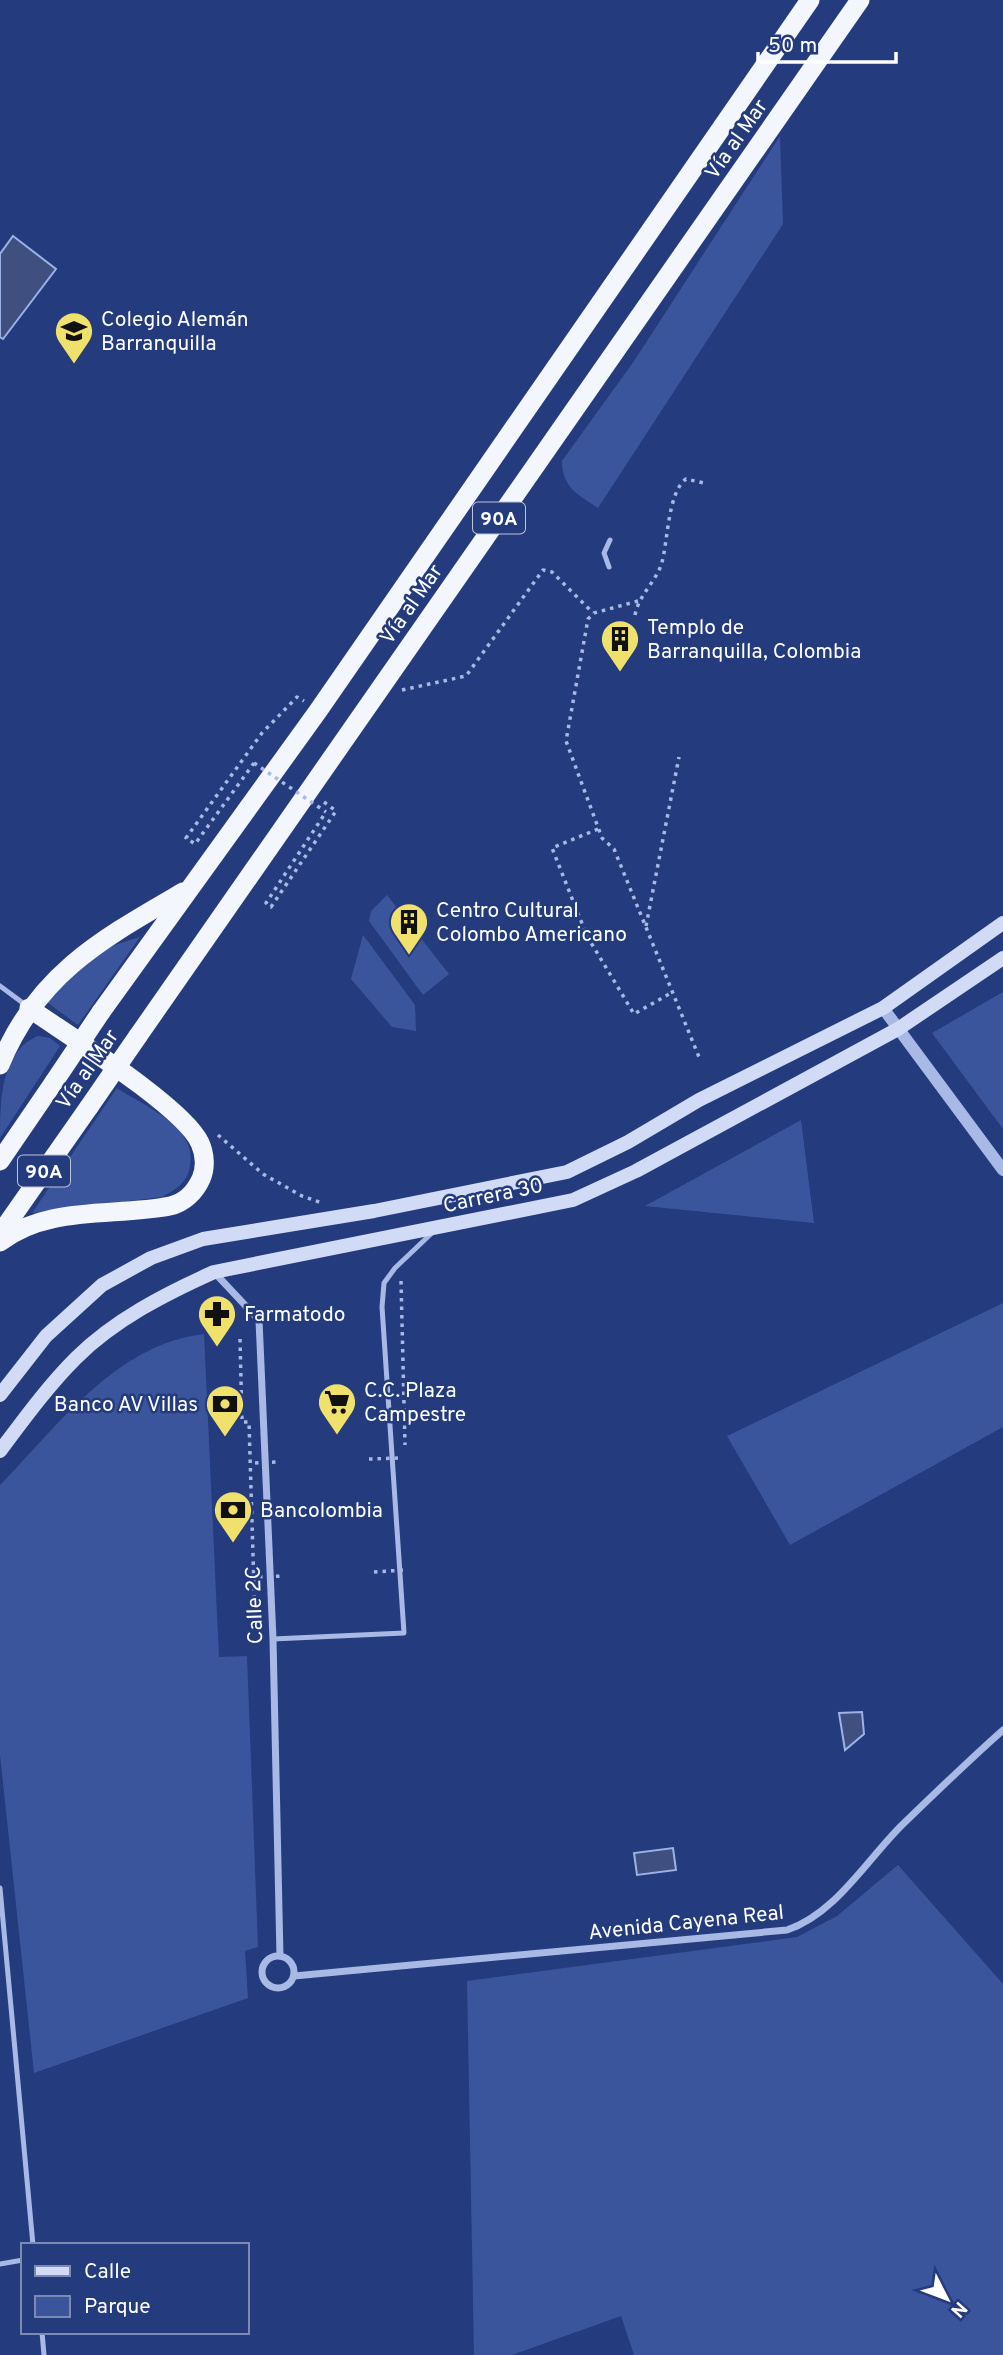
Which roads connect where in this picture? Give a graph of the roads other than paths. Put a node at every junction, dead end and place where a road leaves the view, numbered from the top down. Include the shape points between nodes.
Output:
1 (810, 0) edge
2 (860, 0) edge
3 (610, 540) dead end
4 (609, 567) dead end
5 (188, 889) junction
6 (1003, 923) edge
7 (1003, 958) edge
8 (0, 986) edge
9 (29, 1008) junction
10 (883, 1008) junction
11 (898, 1029) junction
12 (0, 1065) edge
13 (0, 1161) edge
14 (1003, 1170) edge
15 (437, 1228) junction
16 (0, 1234) edge
17 (0, 1242) edge
18 (214, 1272) junction
19 (0, 1395) edge
20 (0, 1451) edge
21 (273, 1639) junction
22 (1003, 1730) edge
23 (0, 1888) edge
24 (281, 1956) junction
25 (294, 1976) junction
26 (33, 2243) edge
27 (21, 2260) edge
28 (0, 2264) edge
29 (42, 2334) edge
30 (44, 2355) edge

1 - 5 highway, Vía al Mar / 90A via 318,710
2 - 16 highway, Vía al Mar / 90A, bridge
3 - 4 lane via 604,553
5 - 9 highway via 80,955
5 - 13 highway, Vía al Mar / 90A, bridge
6 - 10 main road, Carrera 30
7 - 11 main road, Carrera 30
8 - 9 lane
9 - 12 highway
9 - 17 highway via 184,1121 204,1158 200,1182 187,1198 172,1206 52,1219 32,1224
10 - 11 street
10 - 19 main road, Carrera 30 via 567,1172 203,1239 151,1258 102,1285 46,1336
11 - 14 street
11 - 15 main road, Carrera 30 via 636,1171 573,1200
15 - 18 main road, Carrera 30
15 - 21 lane via 384,1283 382,1307 404,1633
18 - 20 main road, Carrera 30 via 102,1335 68,1367
18 - 21 street, Calle 2C via 260,1320
21 - 24 street, Calle 2C
22 - 25 street, Avenida Cayena Real via 900,1828 827,1906 796,1927
23 - 26 lane
24 - 25 street via 293,1965
24 - 25 street via 266,1962 265,1982 279,1989 289,1985
27 - 28 lane
29 - 30 lane

